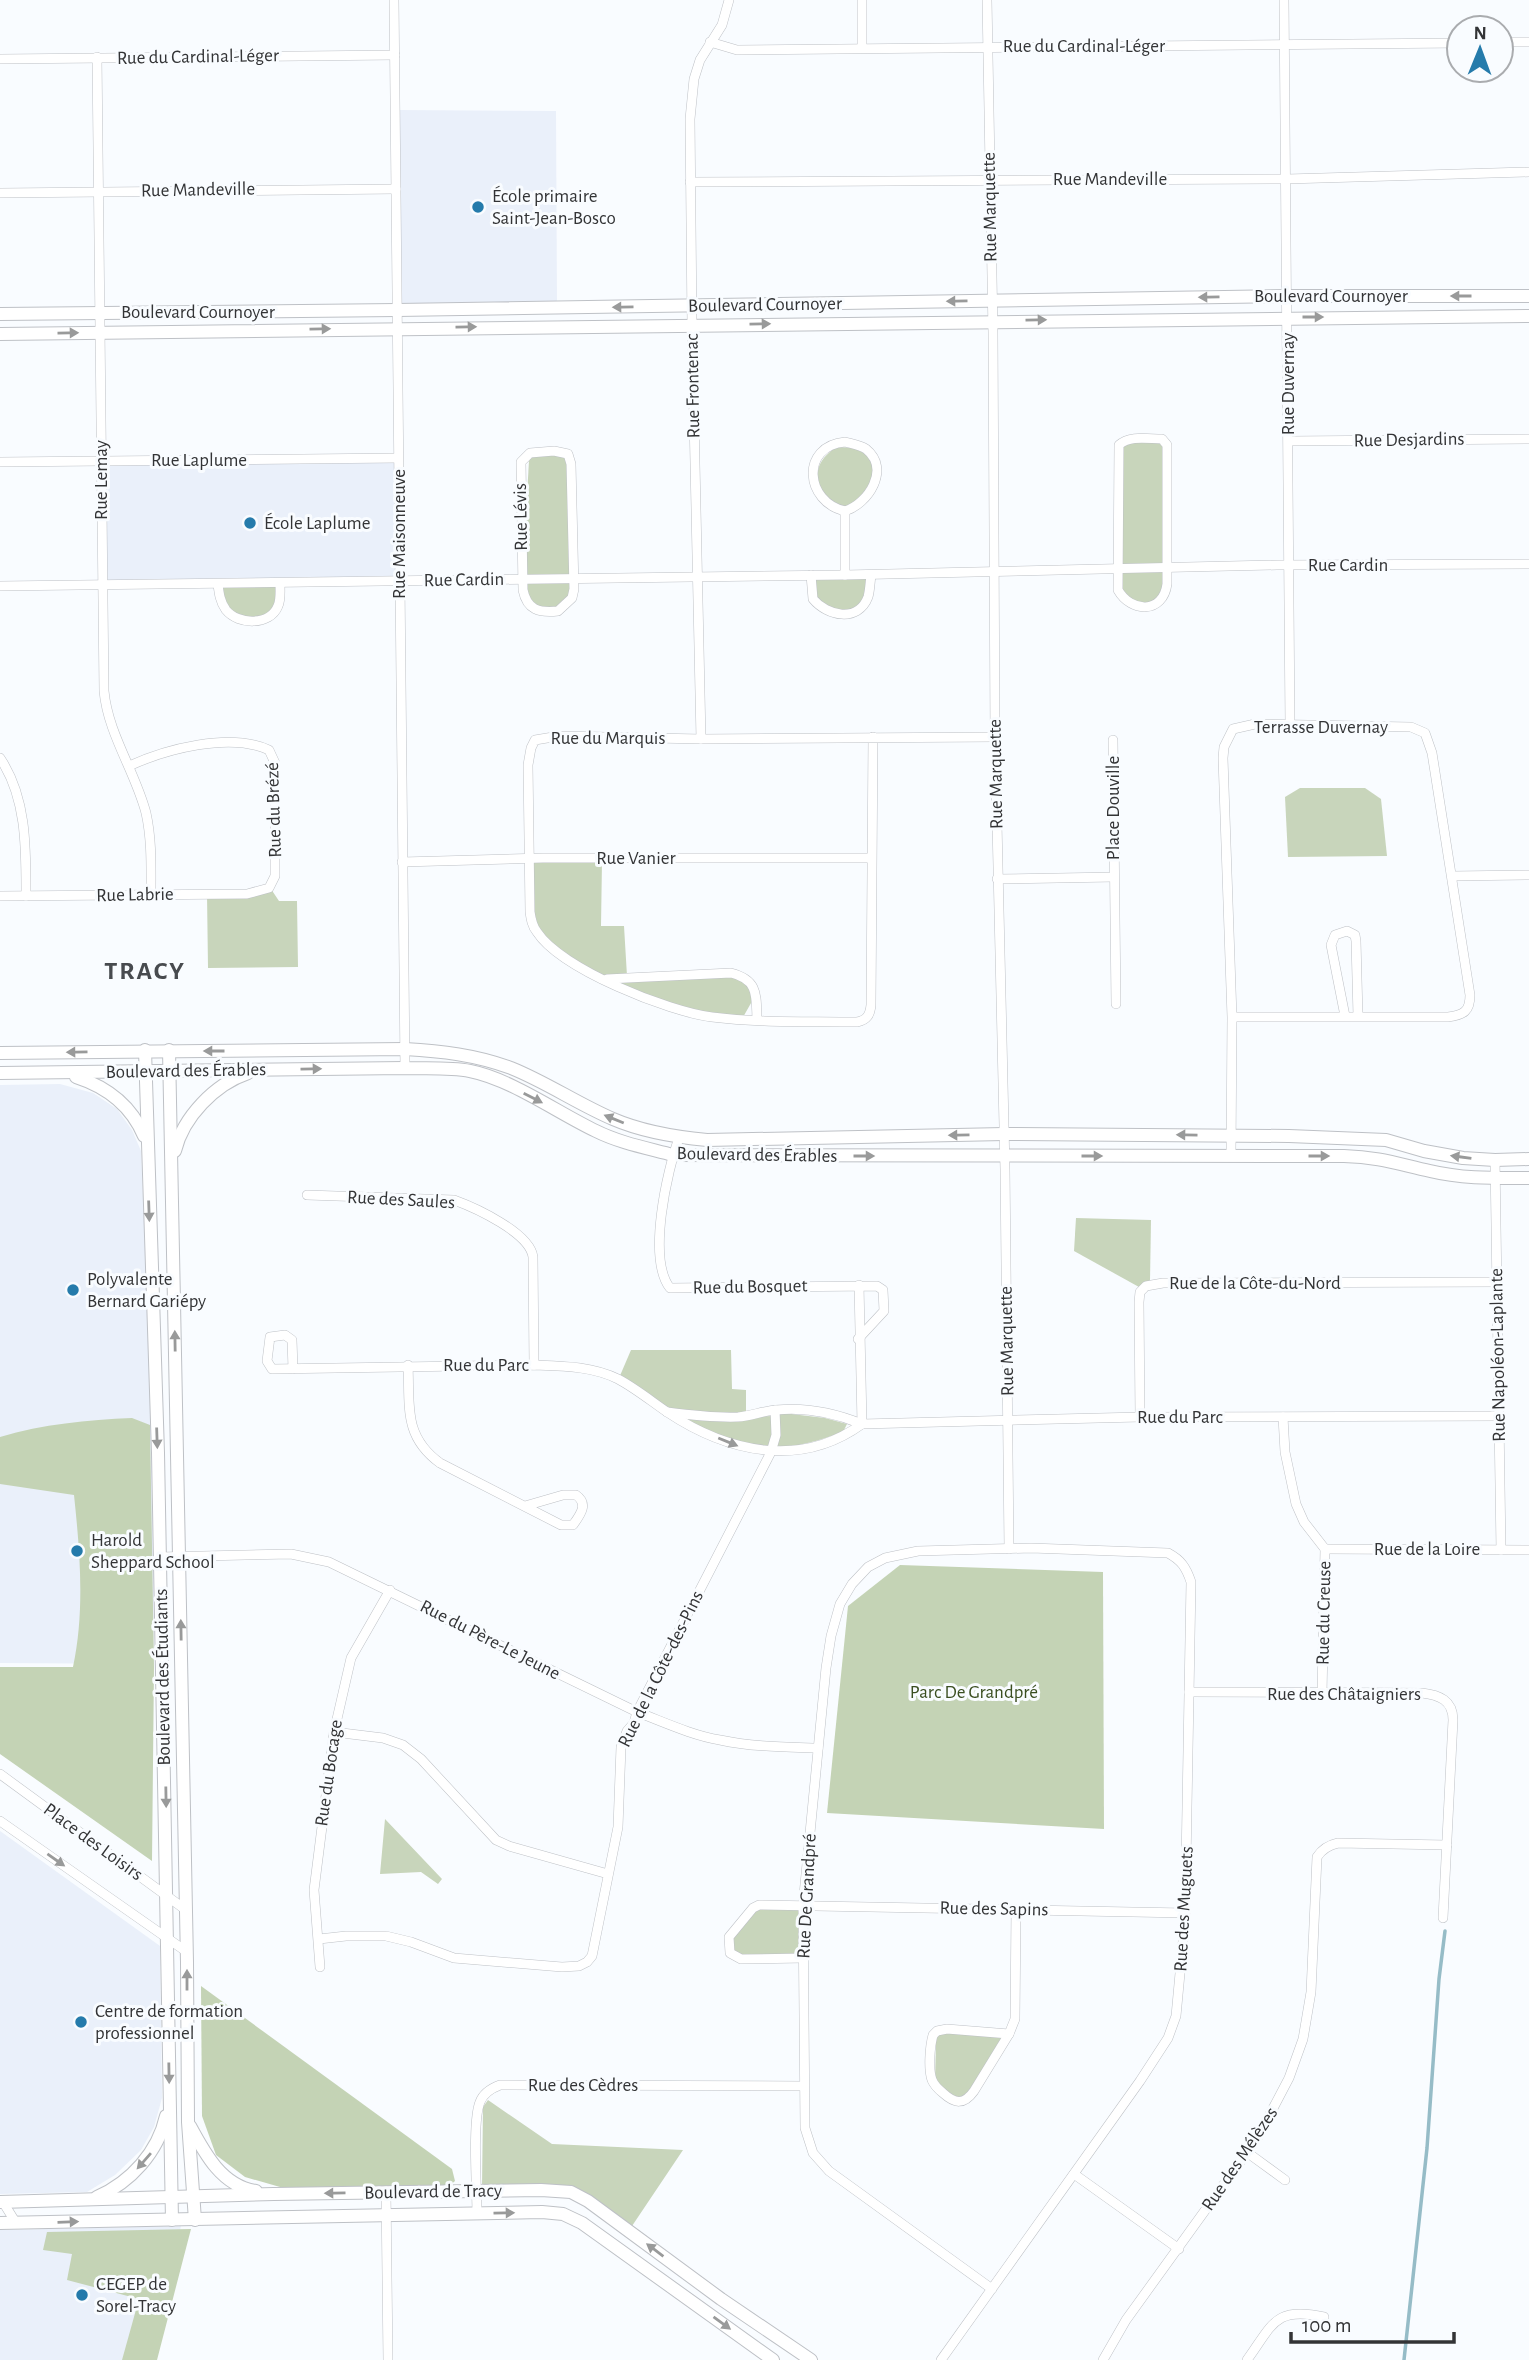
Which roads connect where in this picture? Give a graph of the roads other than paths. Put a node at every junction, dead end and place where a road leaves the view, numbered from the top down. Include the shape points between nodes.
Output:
1 (394, 0) edge
2 (729, 0) edge
3 (862, 0) edge
4 (987, 0) edge
5 (1284, 0) edge
6 (710, 42) junction
7 (1445, 43) edge
8 (1284, 46) junction
9 (987, 47) junction
10 (862, 48) junction
11 (395, 55) junction
12 (97, 58) junction
13 (0, 59) edge
14 (1529, 172) edge
15 (1286, 179) junction
16 (989, 180) junction
17 (691, 183) junction
18 (396, 188) junction
19 (98, 191) junction
20 (0, 193) edge
21 (1288, 296) junction
22 (1529, 296) edge
23 (992, 300) junction
24 (691, 306) junction
25 (397, 310) junction
26 (99, 312) junction
27 (0, 314) edge
28 (1529, 316) edge
29 (1288, 317) junction
30 (992, 321) junction
31 (692, 325) junction
32 (397, 328) junction
33 (99, 332) junction
34 (0, 334) edge
35 (1529, 439) edge
36 (1289, 441) junction
37 (398, 458) junction
38 (101, 460) junction
39 (0, 462) edge
40 (845, 511) junction
41 (1529, 564) edge
42 (1289, 565) junction
43 (1167, 568) junction
44 (1117, 569) junction
45 (993, 572) junction
46 (811, 575) junction
47 (845, 575) junction
48 (871, 575) junction
49 (698, 577) junction
50 (522, 579) junction
51 (574, 579) junction
52 (400, 581) junction
53 (218, 584) junction
54 (280, 584) junction
55 (0, 586) edge
56 (102, 586) junction
57 (1290, 725) junction
58 (873, 737) junction
59 (995, 737) junction
60 (701, 739) junction
61 (1113, 740) dead end
62 (0, 758) edge
63 (129, 766) junction
64 (5, 774) edge
65 (530, 858) junction
66 (871, 858) junction
67 (402, 862) junction
68 (1529, 875) edge
69 (1452, 876) junction
70 (1114, 877) junction
71 (997, 879) junction
72 (270, 888) joint
73 (151, 894) junction
74 (0, 896) edge
75 (26, 896) junction
76 (602, 979) junction
77 (1116, 1004) dead end
78 (1345, 1016) junction
79 (1358, 1016) junction
80 (1232, 1017) junction
81 (757, 1020) junction
82 (405, 1049) junction
83 (145, 1050) junction
84 (169, 1050) junction
85 (0, 1053) edge
86 (405, 1069) junction
87 (259, 1070) junction
88 (170, 1071) junction
89 (145, 1072) junction
90 (0, 1073) edge
91 (51, 1074) junction
92 (1004, 1134) junction
93 (1231, 1136) junction
94 (680, 1138) junction
95 (147, 1143) junction
96 (673, 1155) junction
97 (1231, 1155) junction
98 (1005, 1157) junction
99 (1495, 1160) junction
100 (1529, 1160) edge
101 (172, 1162) junction
102 (1495, 1178) junction
103 (1529, 1178) edge
104 (307, 1195) dead end
105 (1497, 1282) junction
106 (859, 1285) junction
107 (858, 1339) junction
108 (534, 1365) junction
109 (408, 1366) junction
110 (293, 1368) dead end
111 (775, 1410) junction
112 (667, 1412) junction
113 (1498, 1416) junction
114 (1140, 1417) junction
115 (1283, 1417) junction
116 (1009, 1420) junction
117 (862, 1424) junction
118 (771, 1452) junction
119 (525, 1506) junction
120 (1009, 1549) junction
121 (1325, 1549) junction
122 (1501, 1550) junction
123 (1529, 1550) edge
124 (180, 1556) junction
125 (160, 1557) junction
126 (390, 1590) junction
127 (1189, 1692) junction
128 (1322, 1694) junction
129 (636, 1712) junction
130 (334, 1732) junction
131 (818, 1748) junction
132 (0, 1774) edge
133 (0, 1821) edge
134 (1447, 1845) junction
135 (608, 1874) junction
136 (167, 1896) junction
137 (803, 1905) junction
138 (1016, 1909) junction
139 (186, 1910) junction
140 (1185, 1913) junction
141 (1443, 1918) dead end
142 (319, 1938) junction
143 (167, 1940) junction
144 (187, 1952) junction
145 (803, 1958) junction
146 (320, 1967) dead end
147 (1009, 2034) junction
148 (804, 2086) junction
149 (170, 2102) junction
150 (188, 2122) junction
151 (1248, 2152) junction
152 (1074, 2174) junction
153 (1285, 2180) dead end
154 (477, 2191) junction
155 (386, 2192) junction
156 (274, 2194) junction
157 (172, 2197) junction
158 (194, 2197) junction
159 (92, 2199) junction
160 (1, 2202) edge
161 (477, 2214) junction
162 (387, 2217) junction
163 (172, 2220) junction
164 (195, 2220) junction
165 (0, 2223) edge
166 (16, 2223) junction
167 (1179, 2249) junction
168 (707, 2288) junction
169 (992, 2290) junction
170 (695, 2304) junction
171 (1324, 2318) dead end
172 (388, 2360) edge
173 (774, 2360) edge
174 (811, 2360) edge
175 (941, 2360) edge
176 (1103, 2360) edge
177 (1247, 2360) edge

1 - 11 street, Rue Maisonneuve
2 - 6 street, Rue Frontenac via 722,25
3 - 10 street
4 - 9 street, Rue Marquette
5 - 8 street, Rue Duvernay
6 - 10 street, Rue du Cardinal-Léger via 737,50
6 - 17 street, Rue Frontenac via 700,60 692,96
7 - 8 street, Rue du Cardinal-Léger
8 - 9 street, Rue du Cardinal-Léger
8 - 15 street, Rue Duvernay
9 - 10 street, Rue du Cardinal-Léger
9 - 16 street, Rue Marquette
11 - 12 street, Rue du Cardinal-Léger
11 - 18 street, Rue Maisonneuve
12 - 13 street, Rue du Cardinal-Léger
12 - 19 street, Rue Lemay
14 - 15 street, Rue Mandeville
15 - 16 street, Rue Mandeville
15 - 21 street, Rue Duvernay
16 - 17 street, Rue Mandeville
16 - 23 street, Rue Marquette
17 - 24 street, Rue Frontenac
18 - 19 street, Rue Mandeville
18 - 25 street, Rue Maisonneuve
19 - 20 street, Rue Mandeville
19 - 26 street, Rue Lemay
22 -> 21 street, Boulevard Cournoyer
21 -> 23 street, Boulevard Cournoyer
21 - 29 street, Rue Duvernay
23 -> 24 street, Boulevard Cournoyer
23 - 30 street, Rue Marquette
24 -> 25 street, Boulevard Cournoyer
24 - 31 street, Rue Frontenac
25 - 26 street, Boulevard Cournoyer
25 - 32 street, Rue Maisonneuve
26 - 27 street, Boulevard Cournoyer
26 - 33 street, Rue Lemay
29 -> 28 street, Boulevard Cournoyer
30 -> 29 street, Boulevard Cournoyer
29 - 36 street, Rue Duvernay
31 -> 30 street, Boulevard Cournoyer
30 - 45 street, Rue Marquette
32 -> 31 street, Boulevard Cournoyer
31 - 49 street, Rue Frontenac
33 -> 32 street, Boulevard Cournoyer
32 - 37 street, Rue Maisonneuve
34 -> 33 street, Boulevard Cournoyer
33 - 38 street, Rue Lemay
35 - 36 street, Rue Desjardins
36 - 42 street, Rue Duvernay
37 - 38 street, Rue Laplume
37 - 52 street, Rue Maisonneuve
38 - 39 street, Rue Laplume
38 - 56 street, Rue Lemay
40 - 40 street via 864,501 876,472 871,454 845,442 827,447 813,470 818,493 831,507
40 - 47 street
41 - 42 street, Rue Cardin
42 - 43 street, Rue Cardin
42 - 57 street, Rue Duvernay
43 - 44 street, Rue Cardin
43 - 44 street via 1162,598 1143,607 1120,594
43 - 44 street via 1167,445 1162,439 1130,439 1119,445
44 - 45 street, Rue Cardin
45 - 48 street, Rue Cardin
45 - 59 street, Rue Marquette
46 - 47 street, Rue Cardin
46 - 48 street via 813,599 823,609 845,615 865,602
46 - 49 street, Rue Cardin
47 - 48 street, Rue Cardin
49 - 51 street, Rue Cardin
49 - 60 street, Rue Frontenac
50 - 51 street, Rue Cardin
50 - 51 street, Rue Cardin via 525,598 533,609 549,612 558,611 572,598
50 - 51 street, Rue Lévis via 521,462 530,453 548,451 570,457
50 - 52 street, Rue Cardin
52 - 54 street, Rue Cardin
52 - 67 street, Rue Maisonneuve
53 - 54 street, Rue Cardin
53 - 54 street via 227,611 236,618 255,621 276,610
53 - 56 street, Rue Cardin
55 - 56 street, Rue Cardin
56 - 63 street, Rue Lemay via 105,700
57 - 69 street, Terrasse Duvernay via 1411,727 1426,733
57 - 80 street, Terrasse Duvernay via 1233,729 1224,747
58 - 59 street, Rue du Marquis
58 - 60 street, Rue du Marquis
58 - 66 street, Rue du Marquis
59 - 71 street, Rue Marquette
60 - 65 street, Rue du Marquis via 559,736 535,740 528,765
61 - 70 street, Place Douville
62 - 64 street
63 - 72 street, Rue du Brézé via 206,744 248,744 269,750 275,763 275,876
63 - 73 street, Rue Lemay via 147,822
64 - 75 street via 24,829
65 - 66 street, Rue Vanier
65 - 67 street, Rue Vanier
65 - 76 street, Rue du Marquis via 530,912 537,932 573,964
66 - 81 street, Rue du Marquis via 868,1016 857,1022
67 - 82 street, Rue Maisonneuve
68 - 69 street
69 - 79 street, Terrasse Duvernay via 1470,995 1466,1012 1448,1017
70 - 71 street, Place Douville
70 - 77 street, Place Douville
71 - 92 street, Rue Marquette
72 - 73 street, Rue Labrie via 247,894
73 - 75 street, Rue Labrie
74 - 75 street, Rue Labrie
76 - 81 street, Rue du Marquis via 692,1014
76 - 81 street via 731,973 756,991
78 - 79 street, Terrasse Duvernay
78 - 79 street via 1331,945 1335,934 1348,931 1356,941
78 - 80 street, Terrasse Duvernay
80 - 93 street, Terrasse Duvernay
82 -> 84 street, Boulevard des Érables
82 - 86 street, Rue Maisonneuve
94 -> 82 street, Boulevard des Érables via 613,1119 493,1062
83 - 84 street, Boulevard des Érables
83 -> 85 street, Boulevard des Érables
83 - 89 street, Boulevard des Étudiants
84 - 88 street, Boulevard des Étudiants
87 -> 86 street, Boulevard des Érables
86 -> 96 street, Boulevard des Érables via 478,1073 598,1132
87 - 88 street, Boulevard des Érables
87 - 101 street via 237,1077 205,1101 182,1132
88 - 89 street, Boulevard des Érables
88 - 101 street, Boulevard des Étudiants
89 - 91 street, Boulevard des Érables
89 - 95 street, Boulevard des Étudiants
90 - 91 street, Boulevard des Érables
91 - 95 street via 84,1079 115,1096 135,1117
93 -> 92 street, Boulevard des Érables
92 -> 94 street, Boulevard des Érables
92 - 98 street, Rue Marquette
93 - 97 street, Terrasse Duvernay
99 -> 93 street, Boulevard des Érables via 1424,1151 1386,1140
94 - 96 street, Rue du Bosquet
95 -> 125 street, Boulevard des Étudiants
96 -> 98 street, Boulevard des Érables
96 - 106 street, Rue du Bosquet via 661,1225 662,1264 670,1288
98 -> 97 street, Boulevard des Érables
97 -> 102 street, Boulevard des Érables via 1374,1157 1431,1171
98 - 116 street, Rue Marquette
99 - 100 street, Boulevard des Érables
99 - 102 street, Rue Napoléon-Laplante
124 -> 101 street, Boulevard des Étudiants
102 - 103 street, Boulevard des Érables
102 - 105 street, Rue Napoléon-Laplante
104 - 108 street, Rue des Saules via 454,1199 518,1234 533,1257
105 - 113 street, Rue Napoléon-Laplante
105 - 114 street, Rue de la Côte-du-Nord via 1146,1286 1139,1302
106 - 107 street
106 - 107 street via 883,1290 885,1303 880,1316
107 - 117 street
108 - 109 street, Rue du Parc
108 - 112 street, Rue du Parc via 575,1367 617,1379
109 - 110 street, Rue du Parc
109 - 119 street via 409,1418 424,1449 440,1463
111 - 112 street, Rue du Parc via 741,1417
111 - 117 street, Rue du Parc via 824,1412
111 - 118 street, Rue de la Côte-des-Pins
112 -> 118 street, Rue du Parc via 734,1444
113 - 115 street, Rue du Parc
113 - 122 street, Rue Napoléon-Laplante
114 - 115 street, Rue du Parc
114 - 116 street, Rue du Parc
115 - 121 street, Rue du Creuse via 1286,1461 1296,1504
116 - 117 street, Rue du Parc
116 - 120 street, Rue Marquette
117 - 118 street, Rue du Parc via 845,1436 806,1449
118 - 129 street, Rue de la Côte-des-Pins
119 - 119 street via 569,1527 583,1508 576,1495
120 - 127 street, Rue des Muguets via 1137,1550 1168,1553 1179,1559 1191,1581
120 - 131 street, Rue De Grandpré via 933,1549 900,1554 868,1567 840,1604 831,1636
121 - 122 street, Rue de la Loire
121 - 128 street, Rue du Creuse
122 - 123 street, Rue de la Loire
124 - 125 street, Rue du Père-Le Jeune
124 - 126 street, Rue du Père-Le Jeune via 291,1554 329,1563
139 -> 124 street, Boulevard des Étudiants
125 -> 136 street, Boulevard des Étudiants
126 - 129 street, Rue du Père-Le Jeune
126 - 130 street, Rue du Bocage via 351,1658
127 - 128 street, Rue des Châtaigniers
127 - 140 street, Rue des Muguets
128 - 134 street, Rue des Châtaigniers via 1433,1694 1451,1707
129 - 131 street, Rue du Père-Le Jeune via 720,1740
129 - 135 street, Rue de la Côte-des-Pins via 621,1747 619,1817
130 - 135 street via 403,1745 496,1840
130 - 142 street, Rue du Bocage via 314,1890
131 - 137 street, Rue De Grandpré
132 - 136 street, Place des Loisirs
133 -> 143 street, Place des Loisirs
134 - 141 street, Rue des Châtaigniers
134 - 151 street, Rue des Mélèzes via 1338,1843 1320,1852 1304,2031 1282,2095
135 - 142 street, Rue de la Côte-des-Pins via 592,1956 579,1966 454,1958 387,1936
136 - 139 street, Place des Loisirs
136 - 143 street, Boulevard des Étudiants
137 - 138 street, Rue des Sapins
137 - 145 street, Rue De Grandpré
137 - 145 street, Rue des Sapins via 753,1908 729,1937 728,1946 730,1953 741,1959
138 - 140 street, Rue des Sapins
138 - 147 street via 1015,2019
139 - 144 street, Boulevard des Étudiants
140 - 152 street, Rue des Muguets via 1176,2016 1168,2038
142 - 146 street, Rue du Bocage
143 - 144 street, Place des Loisirs
143 -> 149 street, Boulevard des Étudiants
150 -> 144 street, Boulevard des Étudiants
145 - 148 street, Rue De Grandpré
147 - 147 street via 937,2031 932,2040 932,2082 956,2103 968,2099
148 - 154 street, Rue des Cèdres via 500,2085 480,2102
148 - 169 street, Rue De Grandpré via 808,2140 829,2171
149 - 157 street, Boulevard des Étudiants
149 -> 159 street via 160,2137 145,2161 114,2188
150 - 156 street via 205,2153 233,2184
150 - 158 street, Boulevard des Étudiants
151 - 153 street
151 - 167 street, Rue des Mélèzes
152 - 167 street
152 - 169 street, Rue des Muguets
154 - 155 street, Boulevard de Tracy
154 - 161 street, Rue des Cèdres
168 -> 154 street, Boulevard de Tracy via 579,2196 553,2190
155 -> 156 street, Boulevard de Tracy
155 - 162 street
156 - 158 street, Boulevard de Tracy
157 - 158 street, Boulevard de Tracy
157 - 159 street, Boulevard de Tracy
157 - 163 street, Boulevard des Étudiants
158 - 164 street, Boulevard des Étudiants
159 - 160 street, Boulevard de Tracy
160 - 166 street, Boulevard de Tracy
161 - 162 street, Boulevard de Tracy
161 -> 170 street, Boulevard de Tracy via 542,2212 573,2218
162 - 164 street, Boulevard de Tracy
162 - 172 street
163 - 164 street, Boulevard de Tracy
166 -> 163 street, Boulevard de Tracy
165 - 166 street, Boulevard de Tracy
167 - 176 street, Rue des Mélèzes via 1126,2320
168 - 170 street
168 - 174 street, Boulevard de Tracy
169 - 175 street, Rue des Muguets
170 -> 173 street, Boulevard de Tracy
171 - 177 street via 1284,2315

